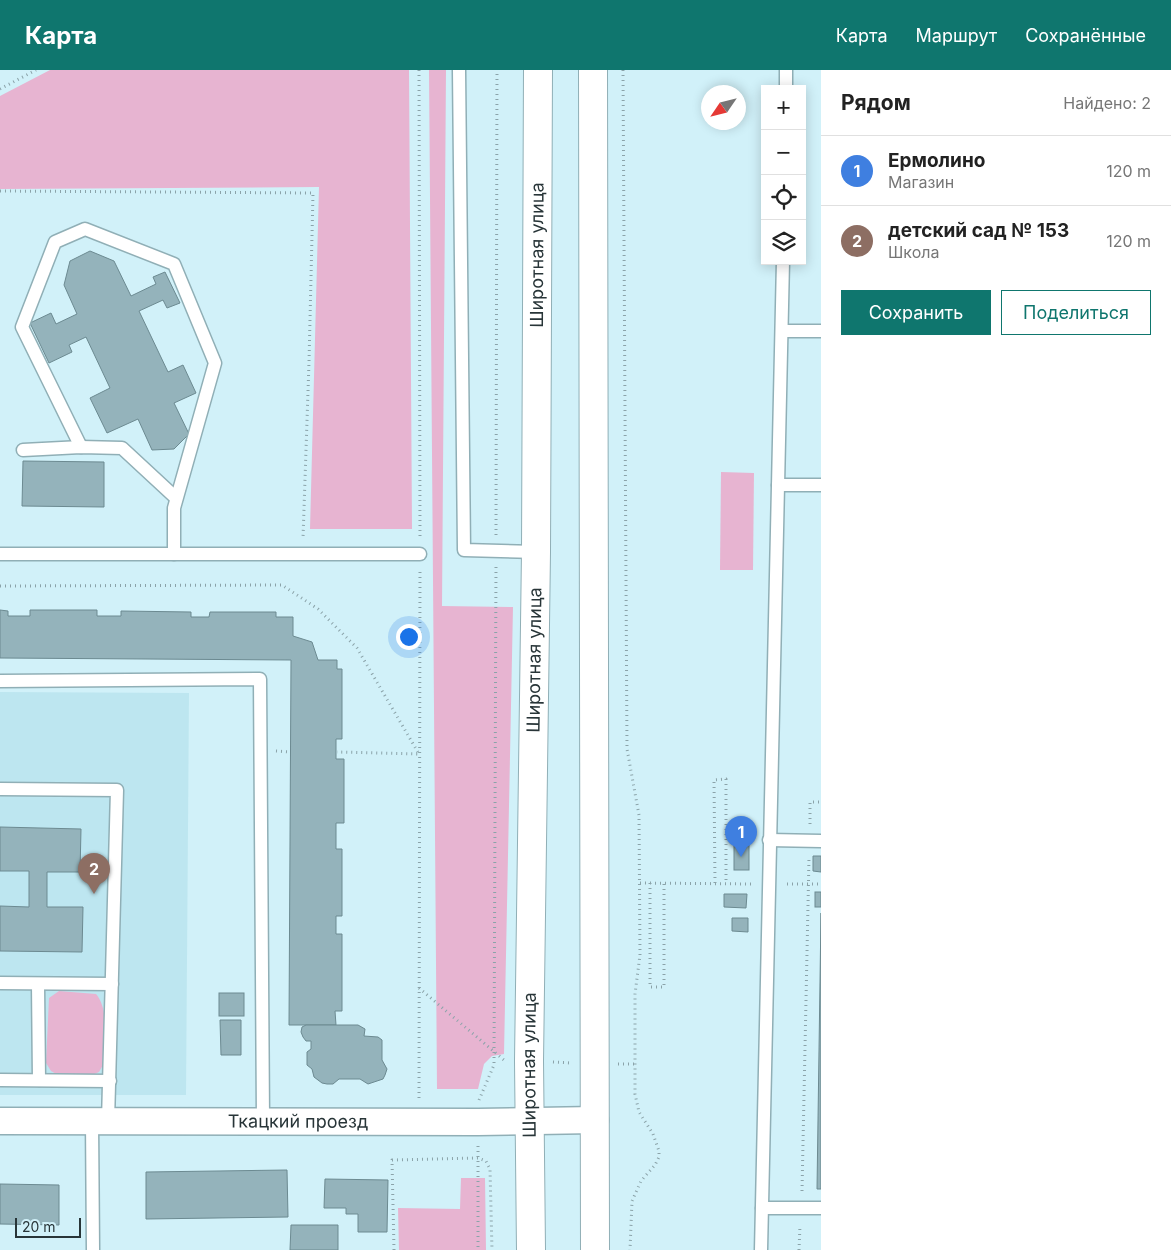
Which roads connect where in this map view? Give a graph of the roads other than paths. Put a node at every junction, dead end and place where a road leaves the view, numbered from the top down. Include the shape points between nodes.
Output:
1 (459, 70) edge
2 (538, 70) edge
3 (593, 70) edge
4 (786, 70) edge
5 (786, 85) edge
6 (783, 265) edge
7 (782, 331) junction
8 (821, 331) edge
9 (80, 447) junction
10 (23, 450) dead end
11 (778, 485) junction
12 (821, 485) edge
13 (176, 498) junction
14 (536, 552) junction
15 (0, 554) edge
16 (174, 554) junction
17 (420, 554) road end
18 (0, 681) edge
19 (0, 789) edge
20 (769, 840) junction
21 (821, 842) edge
22 (0, 983) edge
23 (38, 984) junction
24 (112, 984) junction
25 (0, 1080) edge
26 (39, 1080) junction
27 (110, 1081) junction
28 (263, 1120) junction
29 (595, 1120) junction
30 (0, 1121) edge
31 (100, 1121) junction
32 (530, 1121) junction
33 (762, 1208) junction
34 (821, 1208) edge
35 (93, 1250) edge
36 (530, 1250) edge
37 (595, 1250) edge
38 (761, 1250) edge

1 - 14 lane via 464,550
2 - 14 main road, Широтная улица
3 - 29 main road
4 - 5 lane
6 - 7 lane
7 - 8 lane
7 - 11 lane
9 - 10 lane
9 - 13 lane via 122,448
9 - 13 lane via 22,327 55,242 85,229 174,264 215,363
11 - 12 lane
11 - 20 lane
13 - 16 lane
14 - 32 main road, Широтная улица
15 - 16 lane
16 - 17 lane
18 - 28 lane via 260,679
19 - 24 lane via 117,790
20 - 21 lane
20 - 33 lane
22 - 23 lane
23 - 24 lane
23 - 26 lane
24 - 27 lane
25 - 26 lane
26 - 27 lane
27 - 31 lane
28 - 31 street, Ткацкий проезд
28 - 32 street, Ткацкий проезд
29 - 32 street, Ткацкий проезд
29 - 37 main road
30 - 31 street, Ткацкий проезд
31 - 35 lane
32 - 36 main road, Широтная улица
33 - 34 lane
33 - 38 lane

